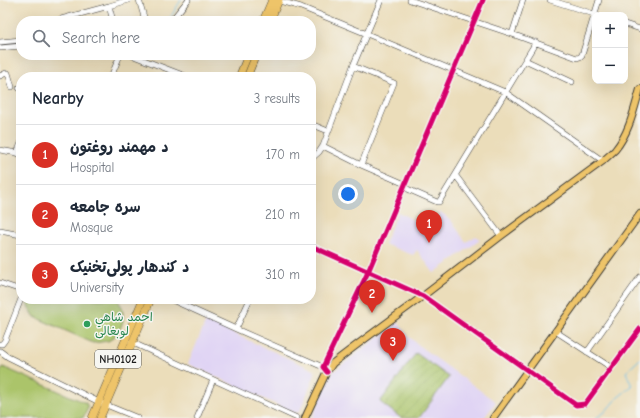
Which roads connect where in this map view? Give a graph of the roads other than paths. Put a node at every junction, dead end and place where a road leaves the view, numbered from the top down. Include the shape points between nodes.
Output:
1 (129, 0) edge
2 (139, 0) edge
3 (188, 0) edge
4 (276, 0) edge
5 (381, 0) edge
6 (410, 0) edge
7 (483, 0) edge
8 (524, 0) edge
9 (550, 0) edge
10 (599, 0) edge
11 (109, 6) junction
12 (597, 12) edge
13 (80, 14) joint
14 (592, 14) edge
15 (72, 16) edge
16 (112, 16) edge
17 (144, 16) edge
18 (176, 16) edge
19 (266, 16) edge
20 (271, 16) edge
21 (474, 21) junction
22 (628, 25) edge
23 (592, 26) edge
24 (640, 29) edge
25 (367, 34) junction
26 (512, 34) junction
27 (16, 40) edge
28 (0, 42) edge
29 (536, 42) junction
30 (16, 46) edge
31 (0, 48) edge
32 (118, 60) edge
33 (144, 60) edge
34 (246, 60) edge
35 (254, 60) edge
36 (525, 60) junction
37 (354, 66) junction
38 (454, 70) junction
39 (113, 72) edge
40 (175, 72) edge
41 (241, 72) edge
42 (249, 72) edge
43 (0, 76) edge
44 (572, 82) dead end
45 (12, 87) dead end
46 (640, 89) edge
47 (505, 92) junction
48 (316, 126) edge
49 (328, 131) junction
50 (323, 146) junction
51 (0, 150) edge
52 (16, 153) edge
53 (316, 155) edge
54 (603, 161) junction
55 (361, 165) junction
56 (456, 176) junction
57 (404, 185) junction
58 (640, 214) edge
59 (0, 231) edge
60 (16, 234) edge
61 (502, 236) junction
62 (316, 248) edge
63 (368, 272) junction
64 (640, 277) edge
65 (0, 283) edge
66 (16, 288) edge
67 (423, 296) junction
68 (19, 304) edge
69 (141, 304) edge
70 (148, 304) edge
71 (181, 304) edge
72 (248, 304) edge
73 (236, 329) junction
74 (640, 329) edge
75 (555, 331) junction
76 (129, 341) junction
77 (0, 344) edge
78 (0, 351) edge
79 (587, 352) junction
80 (612, 368) junction
81 (325, 370) junction
82 (527, 371) junction
83 (213, 380) junction
84 (102, 403) junction
85 (92, 418) edge
86 (100, 418) edge
87 (138, 418) edge
88 (197, 418) edge
89 (296, 418) edge
90 (305, 418) edge
91 (493, 418) edge

1 - 11 street
2 - 17 street
3 - 18 street
4 - 19 highway
4 - 20 highway
4 - 25 street via 301,7
5 - 25 street
6 - 21 street
7 - 21 street
8 - 26 street
9 - 14 street
10 - 12 street
11 - 13 street
11 - 16 street
13 - 15 street
21 - 26 street
21 - 38 street
22 - 24 street
23 - 29 street via 582,55 577,58
25 - 37 street
25 - 38 street
26 - 29 street
27 - 28 street
29 - 36 street
30 - 31 street
32 - 39 street
33 - 40 street
34 - 41 highway
35 - 42 highway
36 - 44 street
36 - 47 street
37 - 49 street
37 - 55 street via 394,83
38 - 47 street
38 - 57 street
43 - 45 street via 9,74
46 - 54 main road via 623,139
47 - 54 street
47 - 56 street
48 - 49 street
49 - 50 street
50 - 53 street
50 - 55 street
51 - 52 street
54 - 61 main road
55 - 57 street
56 - 57 street via 440,202
56 - 61 street
57 - 63 street
58 - 75 main road
59 - 60 street
61 - 67 main road
62 - 63 street
63 - 67 street
63 - 81 street
64 - 79 street
65 - 66 street
67 - 81 main road
67 - 82 street
68 - 77 street via 5,340
69 - 76 highway, NH0102
70 - 76 highway, NH0102
71 - 73 street
72 - 73 street
73 - 81 street
74 - 80 street
75 - 79 street
75 - 82 main road
76 - 83 street
76 - 84 highway, NH0102
78 - 84 street
79 - 80 street
80 - 82 street via 585,404 576,405
81 - 90 main road
82 - 91 main road
83 - 88 street
83 - 89 street
84 - 85 highway, NH0102
84 - 86 highway, NH0102
84 - 87 street

